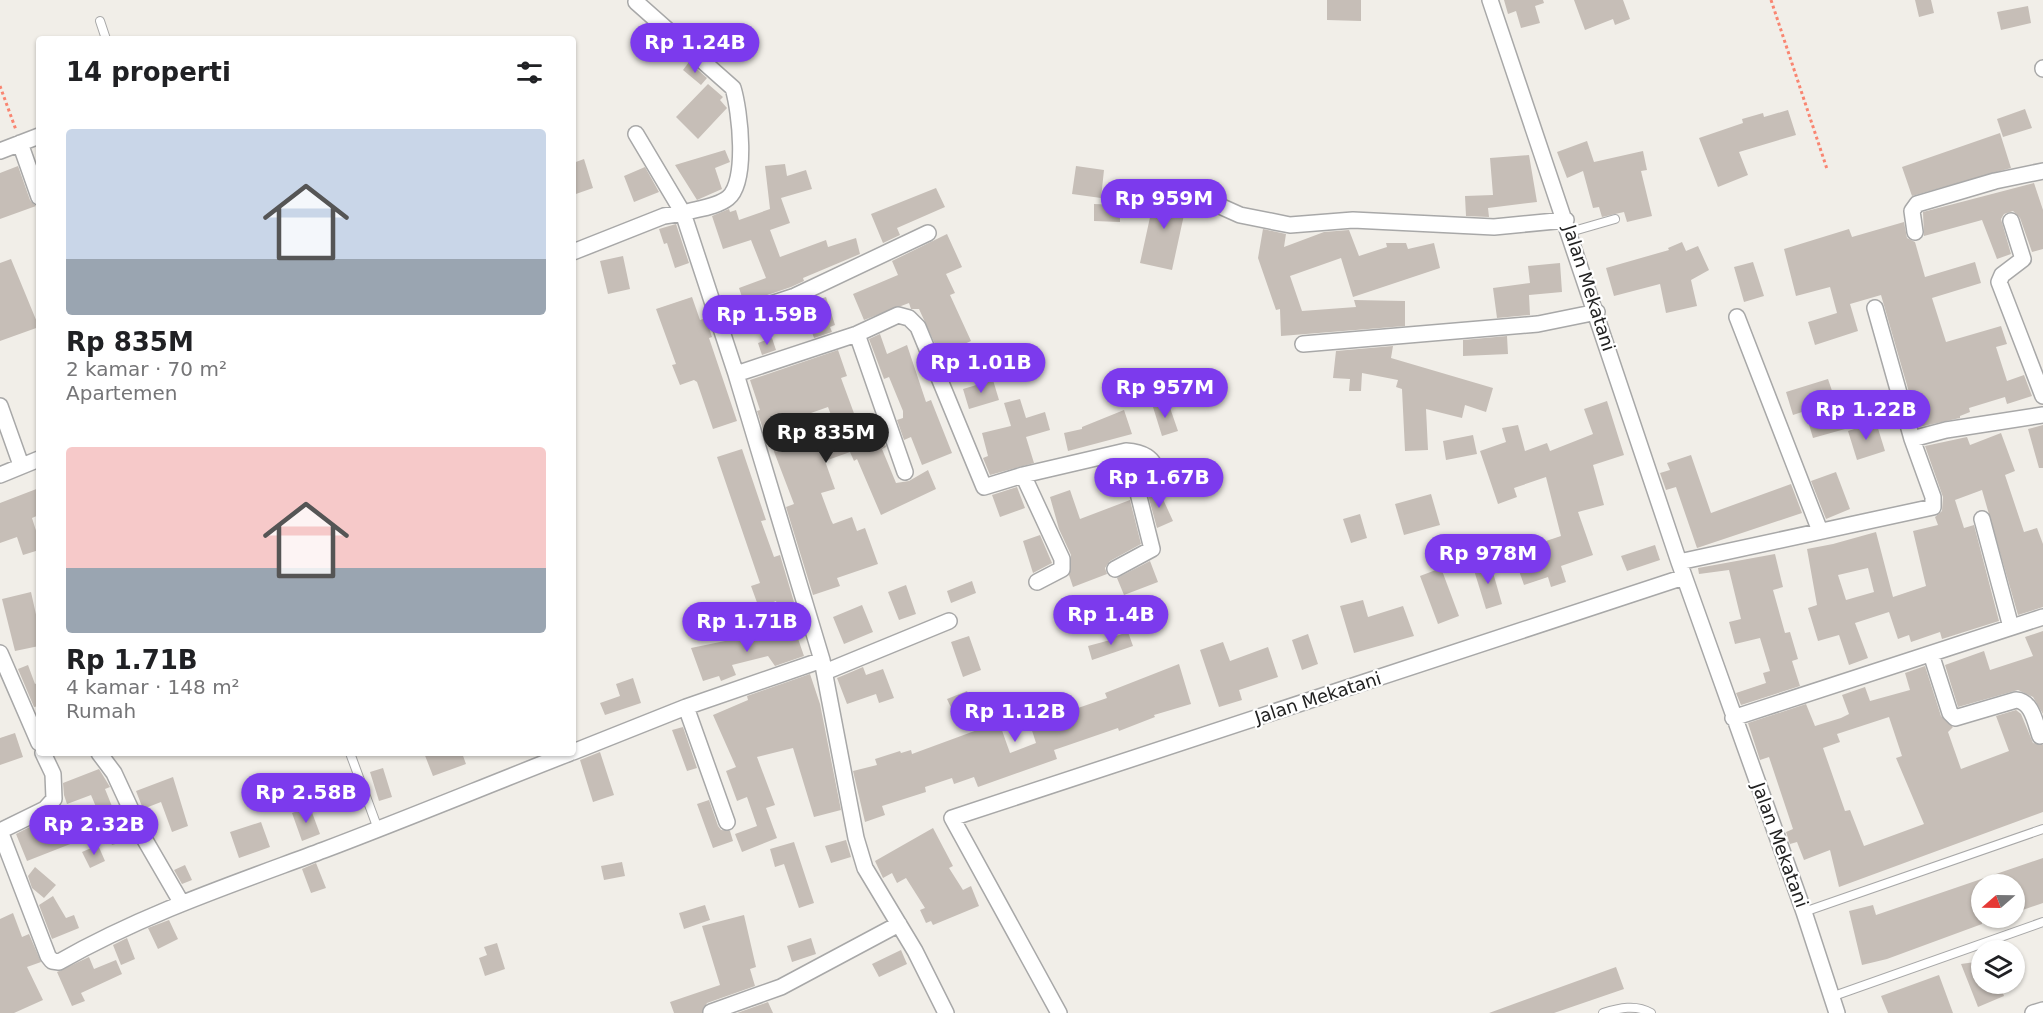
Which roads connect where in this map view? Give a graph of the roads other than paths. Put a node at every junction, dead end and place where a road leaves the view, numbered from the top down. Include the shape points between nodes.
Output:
1 (1490, 0) edge
2 (636, 2) dead end
3 (100, 21) dead end
4 (105, 36) edge
5 (636, 134) dead end
6 (36, 137) edge
7 (20, 143) junction
8 (0, 151) edge
9 (2043, 171) edge
10 (36, 188) edge
11 (1193, 194) dead end
12 (683, 213) junction
13 (1615, 219) dead end
14 (2011, 221) dead end
15 (1568, 226) junction
16 (1916, 232) dead end
17 (928, 233) dead end
18 (576, 251) edge
19 (1875, 308) dead end
20 (1597, 312) junction
21 (1737, 316) dead end
22 (720, 321) junction
23 (857, 334) junction
24 (1303, 344) dead end
25 (736, 374) junction
26 (2043, 396) edge
27 (0, 406) edge
28 (2043, 415) edge
29 (1912, 439) junction
30 (36, 460) edge
31 (21, 465) junction
32 (905, 472) dead end
33 (0, 475) edge
34 (1023, 475) junction
35 (1982, 519) dead end
36 (1820, 531) junction
37 (1115, 569) dead end
38 (1682, 569) junction
39 (1036, 582) dead end
40 (2043, 617) edge
41 (949, 621) dead end
42 (2011, 627) junction
43 (0, 653) edge
44 (1931, 654) junction
45 (823, 666) junction
46 (686, 707) junction
47 (1733, 718) junction
48 (36, 736) edge
49 (2040, 736) dead end
50 (576, 750) edge
51 (45, 756) edge
52 (101, 756) edge
53 (351, 756) edge
54 (562, 756) edge
55 (727, 822) dead end
56 (378, 829) junction
57 (2043, 829) edge
58 (0, 831) edge
59 (181, 902) junction
60 (1804, 912) junction
61 (2043, 922) edge
62 (899, 924) junction
63 (1831, 997) junction
64 (2043, 1010) edge
65 (711, 1012) edge
66 (946, 1013) edge
67 (1059, 1013) edge
68 (1603, 1013) edge
69 (1651, 1013) edge
70 (1837, 1013) edge
71 (2033, 1013) edge

1 - 15 street, Jalan Mekatani
2 - 12 street via 734,88 738,103 741,148 732,194 724,201
3 - 4 lane
5 - 12 street
6 - 7 street
7 - 8 street
7 - 10 street
9 - 16 street via 1917,204 1912,211
11 - 15 street via 1240,215 1290,225 1353,220 1494,227
12 - 18 street via 664,216
12 - 22 street
13 - 15 lane
14 - 26 street via 2023,259 1999,282
15 - 20 street, Jalan Mekatani
17 - 22 street via 795,296
19 - 29 street
20 - 24 street via 1538,324
20 - 38 street, Jalan Mekatani
21 - 36 street
22 - 25 street
23 - 25 street
23 - 32 street
23 - 34 street via 898,315 914,321 984,487
25 - 45 street
27 - 31 street
28 - 29 street
29 - 36 street via 1933,507
30 - 31 street
31 - 33 street
34 - 37 street via 1126,452 1148,457 1156,475 1138,493 1152,549
34 - 39 street via 1062,559 1058,573
35 - 42 street
36 - 38 street
38 - 47 street, Jalan Mekatani
38 - 67 street, Jalan Mekatani via 952,818
40 - 42 street
41 - 45 street
42 - 44 street
43 - 48 street
44 - 47 street
44 - 49 street via 1950,713 1955,717 2023,700
45 - 46 street
45 - 62 street via 856,838 866,868
46 - 50 street
46 - 55 street
47 - 60 street, Jalan Mekatani
51 - 58 street via 53,774 54,799 45,809
52 - 59 street via 124,791 145,840
53 - 56 lane
54 - 56 street
56 - 59 street
57 - 60 lane
58 - 59 street via 52,961 59,962 103,937
60 - 63 street, Jalan Mekatani
61 - 63 lane
62 - 65 street via 781,987
62 - 66 street
63 - 70 street, Jalan Mekatani
64 - 71 street
68 - 69 lane via 1619,1008

